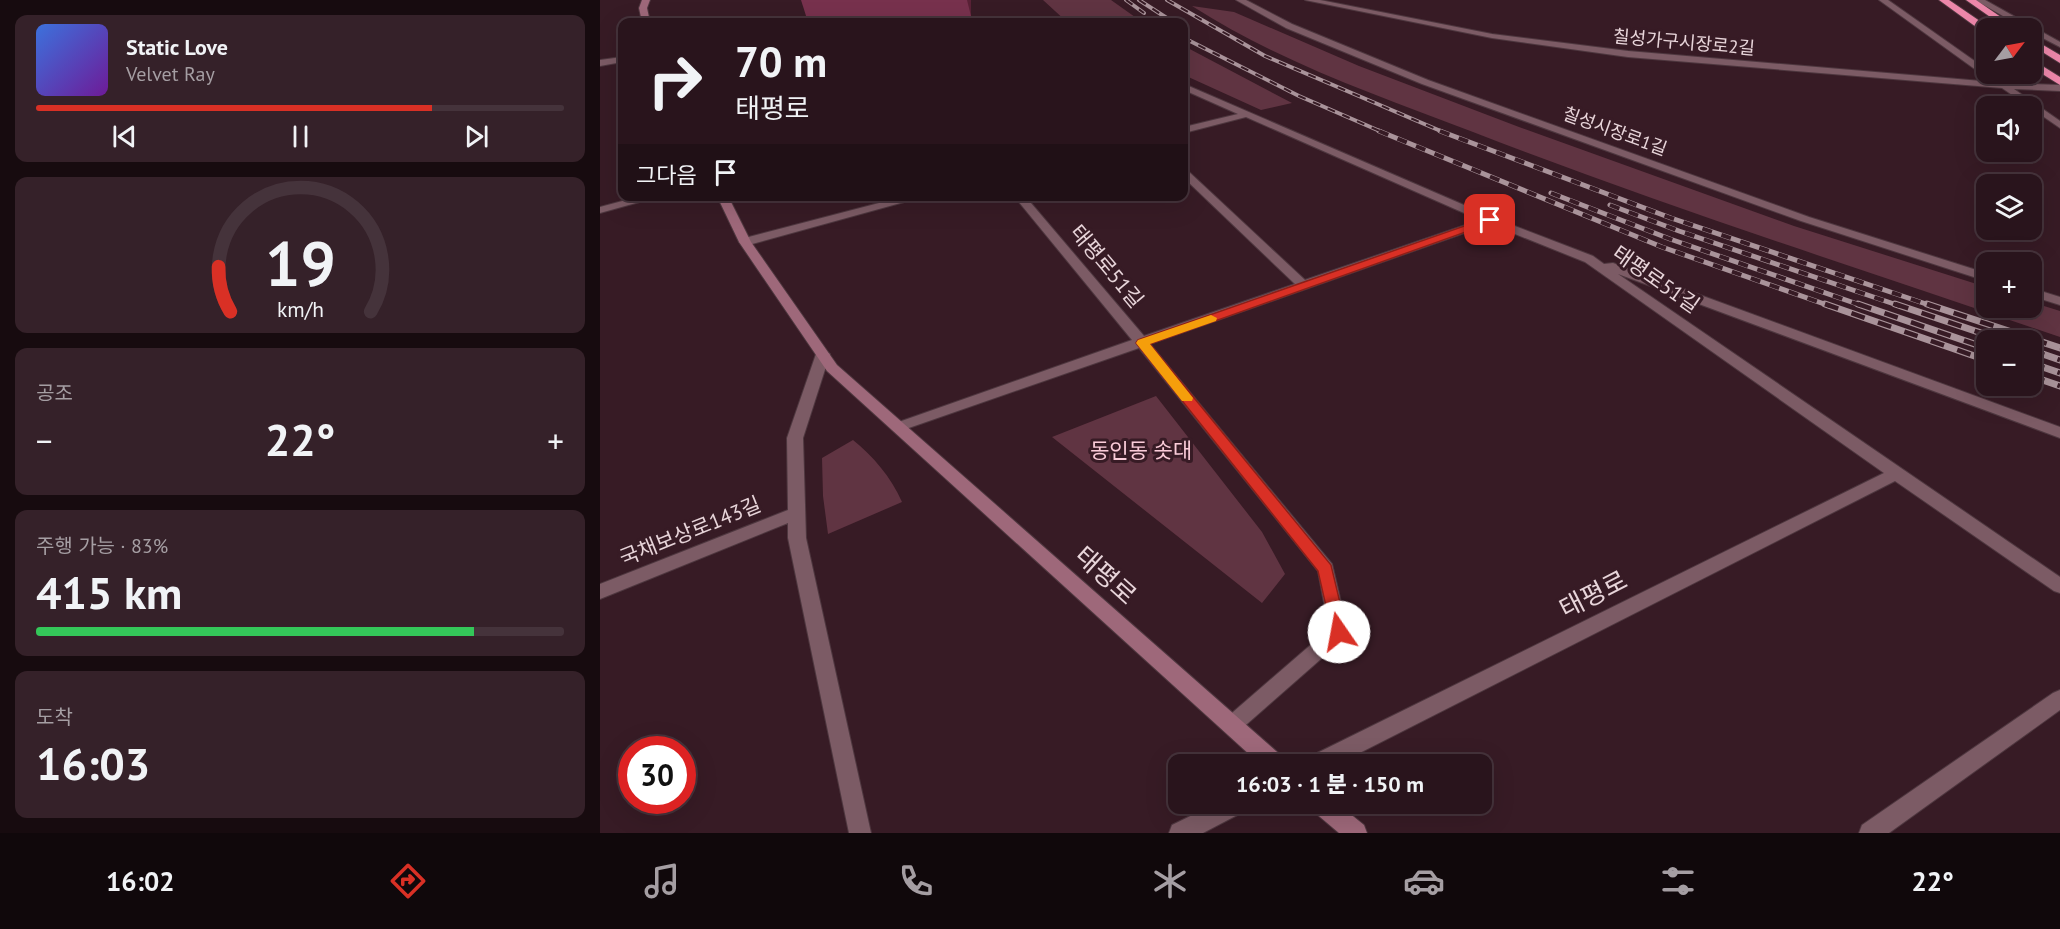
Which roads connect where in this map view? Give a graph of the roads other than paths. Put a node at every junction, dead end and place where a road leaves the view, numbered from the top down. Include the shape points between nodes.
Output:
1 (646, 0) edge
2 (1240, 0) edge
3 (1309, 0) edge
4 (1883, 0) edge
5 (1943, 0) edge
6 (1970, 0) edge
7 (1979, 0) edge
8 (645, 18) edge
9 (1997, 18) edge
10 (1976, 23) edge
11 (2060, 45) edge
12 (2042, 48) edge
13 (2060, 60) edge
14 (618, 61) edge
15 (600, 63) edge
16 (1976, 65) edge
17 (2042, 70) edge
18 (2060, 82) edge
19 (2002, 84) edge
20 (2005, 86) junction
21 (2060, 88) edge
22 (1188, 89) edge
23 (1244, 115) junction
24 (2060, 125) edge
25 (1188, 129) edge
26 (1188, 177) edge
27 (636, 201) edge
28 (724, 201) edge
29 (902, 201) edge
30 (1023, 201) edge
31 (600, 210) edge
32 (1490, 220) junction
33 (745, 242) junction
34 (1589, 259) junction
35 (1976, 274) edge
36 (1304, 286) junction
37 (2042, 295) edge
38 (2060, 301) edge
39 (1142, 343) junction
40 (823, 354) junction
41 (898, 427) junction
42 (2060, 433) edge
43 (1896, 474) junction
44 (796, 513) junction
45 (2060, 586) edge
46 (600, 592) edge
47 (2060, 699) edge
48 (1232, 725) junction
49 (1264, 754) edge
50 (1337, 754) edge
51 (1217, 814) edge
52 (1333, 814) edge
53 (860, 833) edge
54 (1180, 833) edge
55 (1356, 833) edge
56 (1870, 833) edge

1 - 8 main road
2 - 35 street, 칠성시장로1길 via 1289,26 1425,82 1805,219
3 - 20 street, 칠성가구시장로2길 via 1491,36 1628,54
4 - 16 street
5 - 10 highway
6 - 9 highway
7 - 11 street
12 - 13 highway
14 - 15 street
17 - 18 highway
19 - 20 street
20 - 21 street, 칠성가구시장로2길
20 - 24 street
22 - 23 street, 태평로51길
23 - 25 street
23 - 32 street, 태평로51길
26 - 36 street
27 - 31 street
28 - 33 main road, 태평로
29 - 33 street
30 - 39 street, 태평로51길
32 - 34 street, 태평로51길
32 - 36 street
33 - 40 main road, 태평로
34 - 42 street
34 - 43 street, 태평로51길
36 - 39 street
37 - 38 street
39 - 41 street
39 - 48 street, 태평로51길 via 1326,569 1339,632
40 - 41 main road, 태평로 via 832,368
40 - 44 street via 795,438
41 - 48 main road, 태평로
43 - 45 street, 태평로51길
43 - 50 street, 태평로
44 - 46 street, 국채보상로143길
44 - 53 street via 797,538
47 - 56 street
48 - 49 main road, 태평로
51 - 54 street
52 - 55 main road

